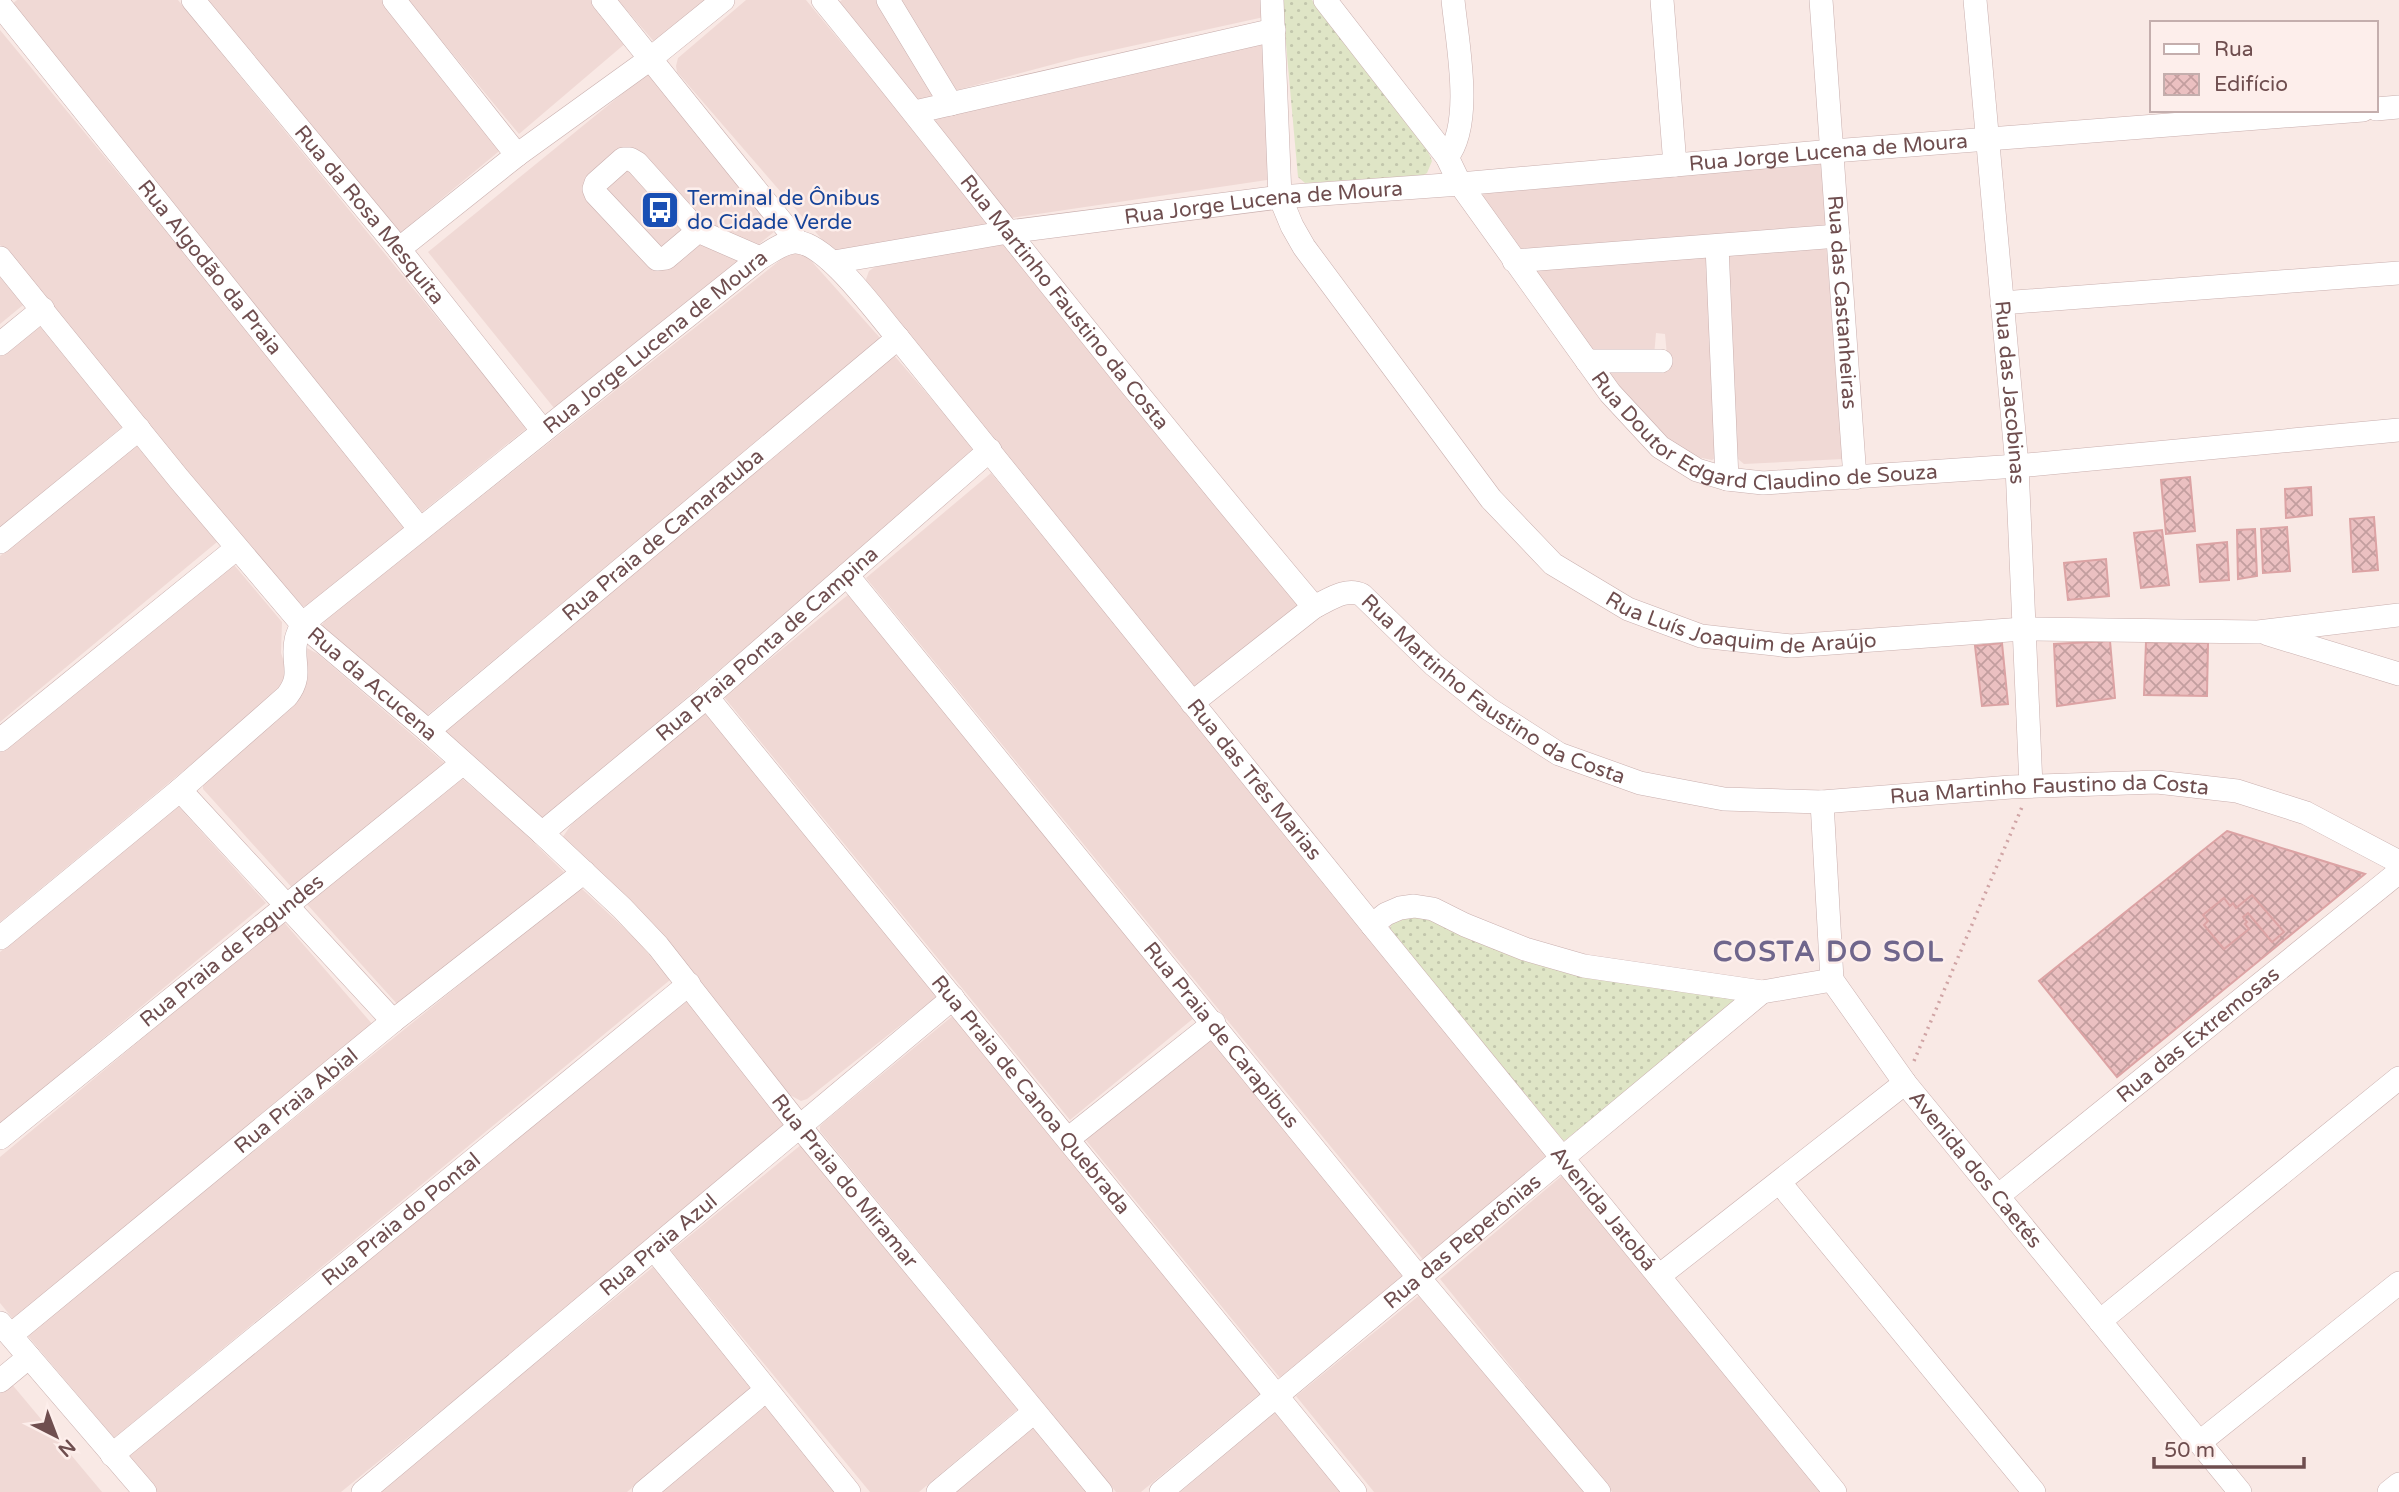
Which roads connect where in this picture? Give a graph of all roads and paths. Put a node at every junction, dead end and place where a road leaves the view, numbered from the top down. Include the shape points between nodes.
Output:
1 (5, 0) edge
2 (193, 0) edge
3 (394, 0) edge
4 (603, 0) edge
5 (723, 0) edge
6 (823, 0) edge
7 (888, 0) edge
8 (1272, 0) edge
9 (1325, 0) edge
10 (1453, 0) edge
11 (1662, 0) edge
12 (1821, 0) edge
13 (1975, 0) edge
14 (0, 5) edge
15 (1274, 30) junction
16 (650, 59) junction
17 (951, 104) junction
18 (2399, 107) edge
19 (2378, 109) edge
20 (915, 112) junction
21 (2337, 112) edge
22 (1986, 139) junction
23 (1833, 150) junction
24 (517, 155) junction
25 (1447, 157) junction
26 (1675, 165) junction
27 (1460, 184) junction
28 (1280, 197) junction
29 (698, 231) junction
30 (1008, 232) junction
31 (1839, 236) junction
32 (797, 241) junction
33 (1717, 246) junction
34 (399, 249) junction
35 (0, 258) edge
36 (760, 258) junction
37 (1514, 261) junction
38 (835, 262) junction
39 (2399, 272) edge
40 (2002, 303) junction
41 (43, 309) junction
42 (898, 338) junction
43 (0, 344) edge
44 (1587, 361) junction
45 (1661, 361) dead end
46 (139, 429) junction
47 (2399, 430) edge
48 (543, 431) junction
49 (990, 450) junction
50 (2017, 466) junction
51 (1855, 478) junction
52 (1727, 479) junction
53 (419, 528) junction
54 (0, 542) edge
55 (237, 548) junction
56 (847, 575) junction
57 (1314, 607) junction
58 (2399, 615) edge
59 (302, 624) junction
60 (2023, 629) junction
61 (2259, 632) junction
62 (2399, 674) edge
63 (707, 697) junction
64 (1192, 703) junction
65 (428, 731) junction
66 (0, 740) edge
67 (463, 763) junction
68 (2031, 786) junction
69 (180, 790) junction
70 (1822, 802) junction
71 (542, 833) junction
72 (2399, 862) edge
73 (584, 872) junction
74 (2399, 872) edge
75 (286, 907) junction
76 (1372, 925) junction
77 (0, 939) edge
78 (1832, 980) junction
79 (689, 984) junction
80 (1762, 992) junction
81 (954, 998) junction
82 (393, 1021) junction
83 (1214, 1023) junction
84 (2399, 1078) edge
85 (1905, 1083) junction
86 (800, 1127) junction
87 (0, 1138) edge
88 (1068, 1139) junction
89 (1564, 1157) junction
90 (1780, 1183) junction
91 (1998, 1196) junction
92 (654, 1249) junction
93 (1658, 1276) junction
94 (1420, 1279) junction
95 (2399, 1283) edge
96 (2100, 1321) junction
97 (5, 1329) edge
98 (29, 1357) junction
99 (0, 1381) edge
100 (765, 1390) junction
101 (1277, 1395) junction
102 (1034, 1412) junction
103 (2200, 1442) junction
104 (112, 1455) junction
105 (2399, 1484) edge
106 (145, 1492) edge
107 (363, 1492) edge
108 (644, 1492) edge
109 (849, 1492) edge
110 (938, 1492) edge
111 (1101, 1492) edge
112 (1161, 1492) edge
113 (1355, 1492) edge
114 (1599, 1492) edge
115 (1835, 1492) edge
116 (2034, 1492) edge
117 (2240, 1492) edge
118 (2389, 1492) edge

1 - 14 street
2 - 34 street, Rua da Rosa Mesquita
3 - 24 street
4 - 16 street
5 - 16 street
6 - 20 street, Rua Martinho Faustino da Costa
7 - 17 street
8 - 15 street
9 - 25 street, Rua Doutor Edgard Claudino de Souza
10 - 25 street via 1463,105 1457,137
11 - 26 street
12 - 23 street, Rua das Castanheiras
13 - 22 street, Rua das Jacobinas
14 - 53 street, Rua Algodão da Praia
15 - 17 street
15 - 28 street
16 - 24 street
16 - 32 street
17 - 20 street
18 - 19 street
20 - 30 street, Rua Martinho Faustino da Costa
21 - 22 street, Rua Jorge Lucena de Moura
22 - 23 street, Rua Jorge Lucena de Moura
22 - 40 street, Rua das Jacobinas
23 - 26 street, Rua Jorge Lucena de Moura
23 - 31 street, Rua das Castanheiras
24 - 34 street
25 - 27 street, Rua Doutor Edgard Claudino de Souza
26 - 27 street, Rua Jorge Lucena de Moura
27 - 28 street, Rua Jorge Lucena de Moura
27 - 37 street, Rua Doutor Edgard Claudino de Souza
28 - 30 street, Rua Jorge Lucena de Moura
28 - 60 street, Rua Luís Joaquim de Araújo via 1304,247 1491,499 1553,564 1628,609 1701,636 1791,646
29 - 29 street via 666,258 657,259 596,194 596,183 630,159
29 - 36 street
30 - 38 street, Rua Jorge Lucena de Moura
30 - 57 street, Rua Martinho Faustino da Costa
31 - 33 street
31 - 51 street, Rua das Castanheiras
32 - 36 street, Rua Jorge Lucena de Moura
32 - 38 street
33 - 37 street
33 - 52 street
34 - 48 street, Rua da Rosa Mesquita
35 - 41 street, Rua da Acucena
36 - 48 street, Rua Jorge Lucena de Moura
37 - 44 street, Rua Doutor Edgard Claudino de Souza
38 - 42 street, Rua das Três Marias
39 - 40 street
40 - 50 street, Rua das Jacobinas
41 - 43 street
41 - 46 street, Rua da Acucena
42 - 49 street, Rua das Três Marias
42 - 65 street, Rua Praia de Camaratuba
44 - 45 street
44 - 52 street, Rua Doutor Edgard Claudino de Souza via 1660,447 1697,471
46 - 54 street
46 - 55 street, Rua da Acucena
47 - 50 street, Rua Doutor Edgard Claudino de Souza
48 - 53 street, Rua Jorge Lucena de Moura
49 - 56 street, Rua Praia Ponta de Campina
49 - 64 street, Rua das Três Marias
50 - 51 street, Rua Doutor Edgard Claudino de Souza
50 - 60 street, Rua das Jacobinas
51 - 52 street, Rua Doutor Edgard Claudino de Souza via 1763,483
53 - 59 street, Rua Jorge Lucena de Moura
55 - 59 street, Rua da Acucena
55 - 66 street
56 - 63 street, Rua Praia Ponta de Campina
56 - 83 street, Rua Praia de Carapibus
57 - 64 street
57 - 70 street, Rua Martinho Faustino da Costa via 1348,592 1362,595 1434,665 1489,709 1559,754 1640,783 1724,799
58 - 61 street, Rua Luís Joaquim de Araújo
59 - 65 street, Rua da Acucena
59 - 69 street via 295,641 298,674 287,696
60 - 61 street, Rua Luís Joaquim de Araújo
60 - 68 street, Rua das Jacobinas
61 - 62 street
63 - 71 street, Rua Praia Ponta de Campina
63 - 81 street, Rua Praia de Canoa Quebrada
64 - 76 street, Rua das Três Marias
65 - 67 street, Rua da Acucena
67 - 71 street, Rua da Acucena
67 - 75 street, Rua Praia de Fagundes
68 - 70 street, Rua Martinho Faustino da Costa
68 - 72 street, Rua Martinho Faustino da Costa via 2157,782 2237,791 2306,813
68 - 85 path
69 - 75 street
69 - 77 street
70 - 78 street
71 - 73 street, Rua da Acucena
73 - 79 street, Rua Praia do Miramar
73 - 82 street, Rua Praia Abial
74 - 91 street, Rua das Extremosas
75 - 82 street
75 - 87 street, Rua Praia de Fagundes
76 - 80 street via 1400,908 1433,909 1525,949 1584,966
76 - 89 street, Avenida Jatobá
78 - 80 street
78 - 85 street, Avenida dos Caetés
79 - 86 street, Rua Praia do Miramar
79 - 104 street, Rua Praia do Pontal
80 - 89 street, Rua das Peperônias
81 - 86 street, Rua Praia Azul
81 - 88 street, Rua Praia de Canoa Quebrada
82 - 97 street, Rua Praia Abial
83 - 88 street
83 - 94 street, Rua Praia de Carapibus
84 - 96 street
85 - 90 street
85 - 91 street, Avenida dos Caetés
86 - 92 street, Rua Praia Azul
86 - 102 street, Rua Praia do Miramar
88 - 101 street, Rua Praia de Canoa Quebrada
89 - 93 street, Avenida Jatobá
89 - 94 street, Rua das Peperônias
90 - 93 street
90 - 116 street
91 - 96 street, Avenida dos Caetés
92 - 100 street
92 - 107 street, Rua Praia Azul
93 - 115 street, Avenida Jatobá
94 - 101 street, Rua das Peperônias
94 - 114 street, Rua Praia de Carapibus
95 - 103 street
96 - 103 street, Avenida dos Caetés
97 - 98 street
98 - 99 street
98 - 104 street
100 - 108 street
100 - 109 street
101 - 112 street, Rua das Peperônias
101 - 113 street, Rua Praia de Canoa Quebrada
102 - 110 street
102 - 111 street, Rua Praia do Miramar
103 - 117 street, Avenida dos Caetés
104 - 106 street
105 - 118 street

